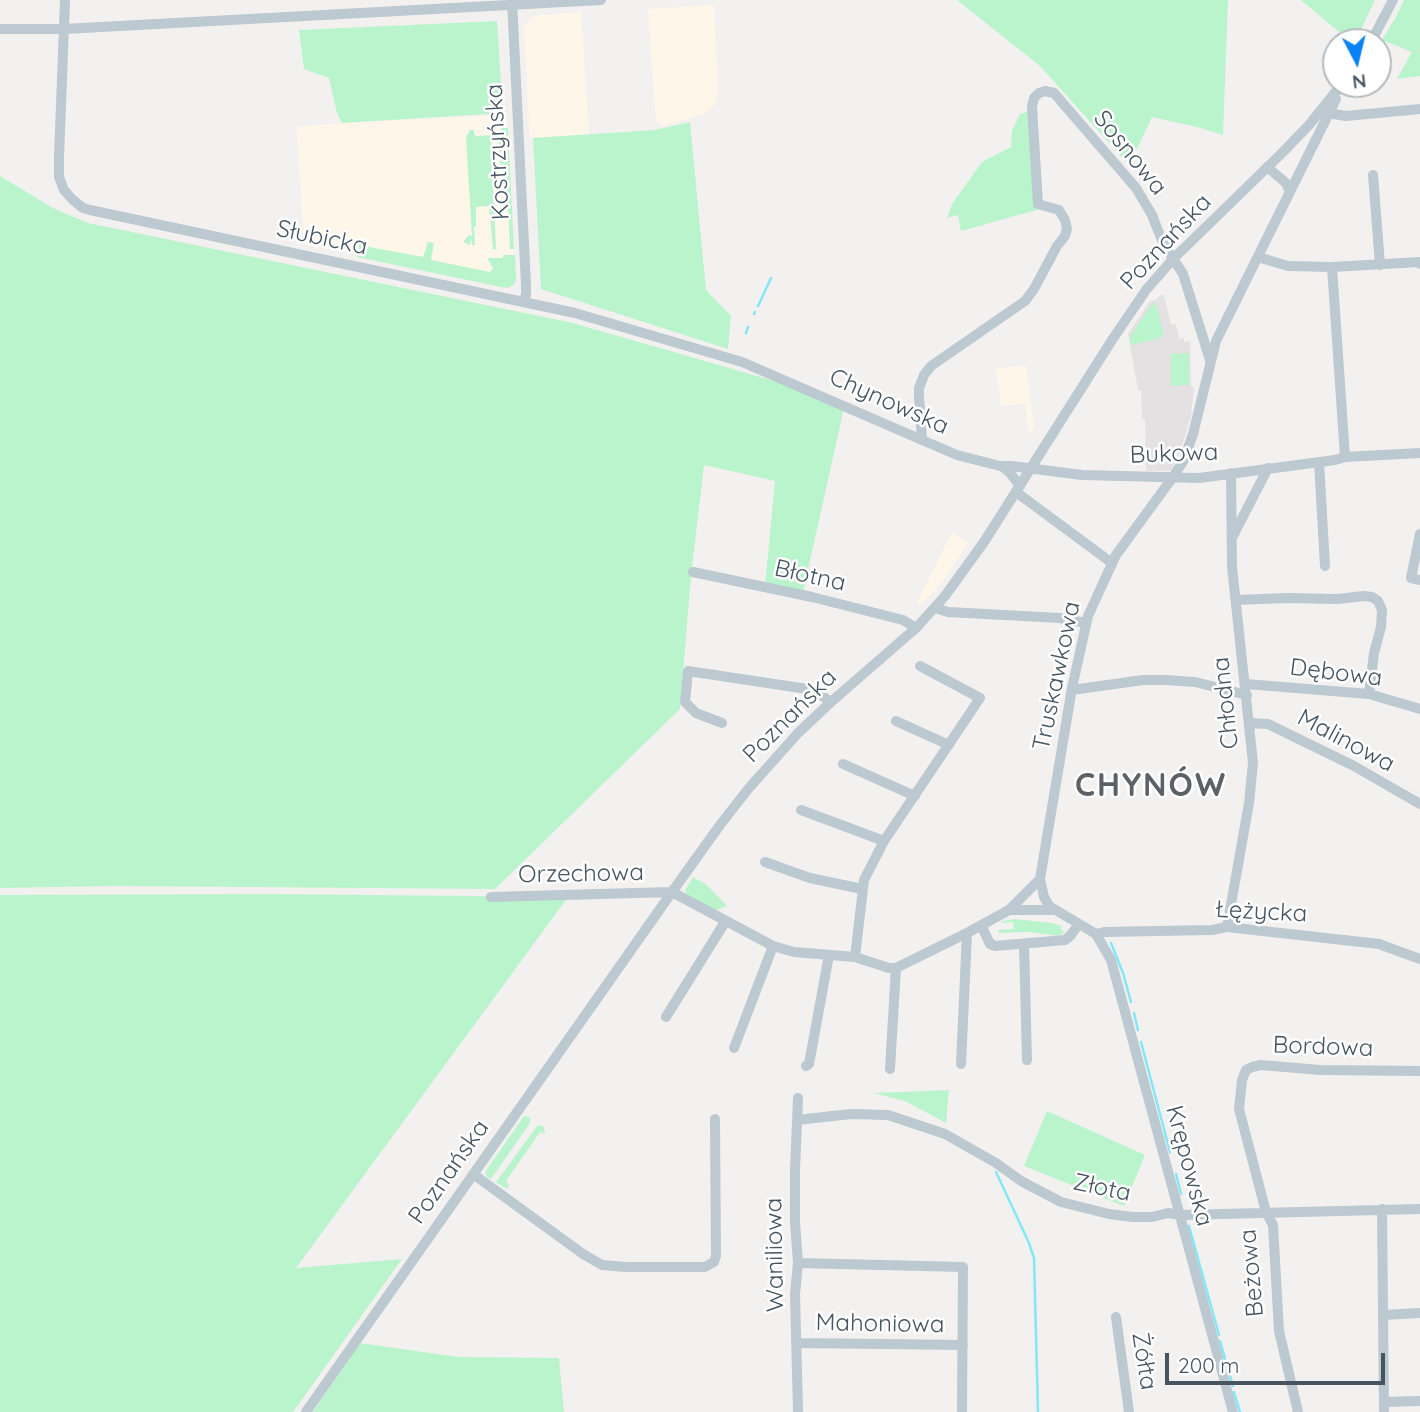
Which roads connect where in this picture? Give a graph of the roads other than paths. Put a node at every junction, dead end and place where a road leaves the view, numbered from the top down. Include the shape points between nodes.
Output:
1 (65, 0) edge
2 (601, 0) edge
3 (1393, 0) edge
4 (512, 2) edge
5 (1378, 28) edge
6 (0, 29) edge
7 (64, 29) junction
8 (1331, 98) edge
9 (1336, 98) edge
10 (1420, 109) edge
11 (1328, 113) junction
12 (1267, 167) junction
13 (1373, 175) dead end
14 (1290, 192) junction
15 (1258, 257) junction
16 (1173, 260) junction
17 (1420, 264) edge
18 (1380, 265) junction
19 (1332, 267) junction
20 (523, 301) junction
21 (1210, 361) junction
22 (761, 370) joint
23 (922, 440) junction
24 (1420, 453) edge
25 (1345, 457) junction
26 (1319, 462) junction
27 (1003, 467) junction
28 (1268, 468) junction
29 (1030, 469) junction
30 (1231, 473) junction
31 (1173, 478) junction
32 (1018, 489) junction
33 (1420, 534) edge
34 (1232, 539) junction
35 (1112, 562) junction
36 (1325, 566) dead end
37 (693, 572) dead end
38 (1420, 580) edge
39 (1236, 600) junction
40 (935, 608) junction
41 (1086, 622) junction
42 (916, 628) junction
43 (920, 666) dead end
44 (1072, 690) junction
45 (1246, 690) junction
46 (1369, 694) junction
47 (831, 702) junction
48 (1420, 709) edge
49 (895, 721) dead end
50 (722, 723) dead end
51 (1250, 723) junction
52 (948, 745) junction
53 (843, 764) dead end
54 (915, 796) junction
55 (1420, 804) edge
56 (801, 810) dead end
57 (884, 841) junction
58 (765, 862) dead end
59 (1040, 879) junction
60 (862, 889) junction
61 (672, 892) junction
62 (491, 897) dead end
63 (1009, 910) junction
64 (1055, 910) junction
65 (725, 922) junction
66 (1079, 924) junction
67 (981, 925) junction
68 (1227, 927) junction
69 (967, 933) junction
70 (1096, 934) junction
71 (1024, 944) junction
72 (773, 946) junction
73 (829, 955) junction
74 (855, 957) junction
75 (1420, 959) edge
76 (896, 968) junction
77 (666, 1017) dead end
78 (734, 1048) dead end
79 (1027, 1060) dead end
80 (961, 1064) dead end
81 (806, 1066) dead end
82 (890, 1069) dead end
83 (1420, 1071) edge
84 (798, 1098) dead end
85 (715, 1119) dead end
86 (797, 1120) junction
87 (473, 1174) junction
88 (1382, 1209) junction
89 (1420, 1209) edge
90 (1266, 1212) junction
91 (1181, 1215) junction
92 (798, 1263) junction
93 (1420, 1313) edge
94 (1383, 1315) junction
95 (1116, 1317) dead end
96 (798, 1343) junction
97 (962, 1345) junction
98 (1420, 1401) edge
99 (1384, 1407) edge
100 (306, 1412) edge
101 (799, 1412) edge
102 (962, 1412) edge
103 (1129, 1412) edge
104 (1233, 1412) edge
105 (1298, 1412) edge

1 - 7 street, Słubicka
2 - 4 street
3 - 5 street
4 - 7 street
4 - 20 street, Kostrzyńska via 526,285
6 - 7 street
7 - 20 street, Słubicka via 59,177 68,195 83,208
8 - 12 street, Poznańska
9 - 11 street, Truskawkowa
10 - 11 street via 1346,116
11 - 14 street, Truskawkowa
12 - 14 street
12 - 16 street, Poznańska
13 - 18 street
14 - 15 street, Truskawkowa
15 - 19 street via 1288,267
15 - 21 street, Truskawkowa
16 - 21 street, Sosnowa via 1183,274
16 - 23 street, Sosnowa via 1136,188 1054,93 1039,93 1032,107 1038,204 1059,210 1065,220 1065,236 1025,301 924,375 919,388
16 - 29 street, Poznańska via 1131,311
17 - 18 street
18 - 19 street
19 - 25 street
20 - 22 street, Słubicka
21 - 31 street, Truskawkowa via 1189,447
22 - 23 street, Chynowska
23 - 27 street, Chynowska
24 - 25 street, Bukowa
25 - 26 street, Bukowa
26 - 28 street, Bukowa
26 - 36 street
27 - 29 street, Chynowska
27 - 32 street
28 - 30 street, Bukowa
28 - 34 street
29 - 31 street, Bukowa
29 - 32 street, Poznańska
30 - 31 street, Bukowa
30 - 34 street, Chłodna
31 - 35 street, Truskawkowa
32 - 35 street
32 - 40 street, Poznańska
33 - 38 street via 1411,578
34 - 39 street, Chłodna
35 - 41 street, Truskawkowa
37 - 42 street, Błotna via 813,597 904,620
39 - 45 street, Chłodna
39 - 46 street via 1363,596 1378,601 1381,627
40 - 41 street
40 - 42 street, Poznańska
41 - 44 street, Truskawkowa
42 - 47 street, Poznańska
43 - 52 street via 980,698
44 - 45 street, Dębowa via 1143,680
44 - 59 street, Truskawkowa
45 - 46 street, Dębowa
45 - 51 street, Chłodna
46 - 48 street, Dębowa
47 - 50 street via 814,690 688,671 685,702 696,713
47 - 61 street, Poznańska via 754,782
49 - 52 street
51 - 55 street, Malinowa via 1268,724
51 - 68 street, Chłodna via 1252,784
52 - 54 street
53 - 54 street
54 - 57 street
56 - 57 street
57 - 60 street
58 - 60 street
59 - 63 street
59 - 64 street via 1044,897
60 - 74 street
61 - 62 street, Orzechowa
61 - 65 street
61 - 87 street, Poznańska
63 - 64 street
63 - 67 street
64 - 66 street
65 - 72 street
65 - 77 street
66 - 70 street
66 - 71 street via 1065,940
67 - 69 street
67 - 71 street via 990,944
68 - 70 street, Łężycka
68 - 75 street, Łężycka via 1379,944
69 - 76 street
69 - 80 street
70 - 91 street, Krępowska via 1114,968
71 - 79 street
72 - 73 street
72 - 78 street
73 - 74 street
73 - 81 street
74 - 76 street
76 - 82 street
83 - 90 street, Bordowa via 1261,1065 1246,1070 1239,1109
84 - 86 street, Waniliowa
85 - 87 street via 716,1256 705,1266 602,1265
86 - 91 street, Złota via 888,1115 945,1134 1061,1202 1133,1217
86 - 92 street, Waniliowa
87 - 100 street, Poznańska
88 - 89 street, Złota
88 - 90 street, Złota
88 - 94 street
90 - 91 street, Złota
90 - 105 street, Beżowa via 1273,1225 1279,1331
91 - 104 street, Krępowska
92 - 96 street, Waniliowa
92 - 97 street, Mahoniowa via 963,1267
93 - 94 street
94 - 99 street
95 - 103 street, Żółta
96 - 97 street, Mahoniowa
96 - 101 street, Waniliowa
97 - 102 street, Mahoniowa
98 - 99 street

